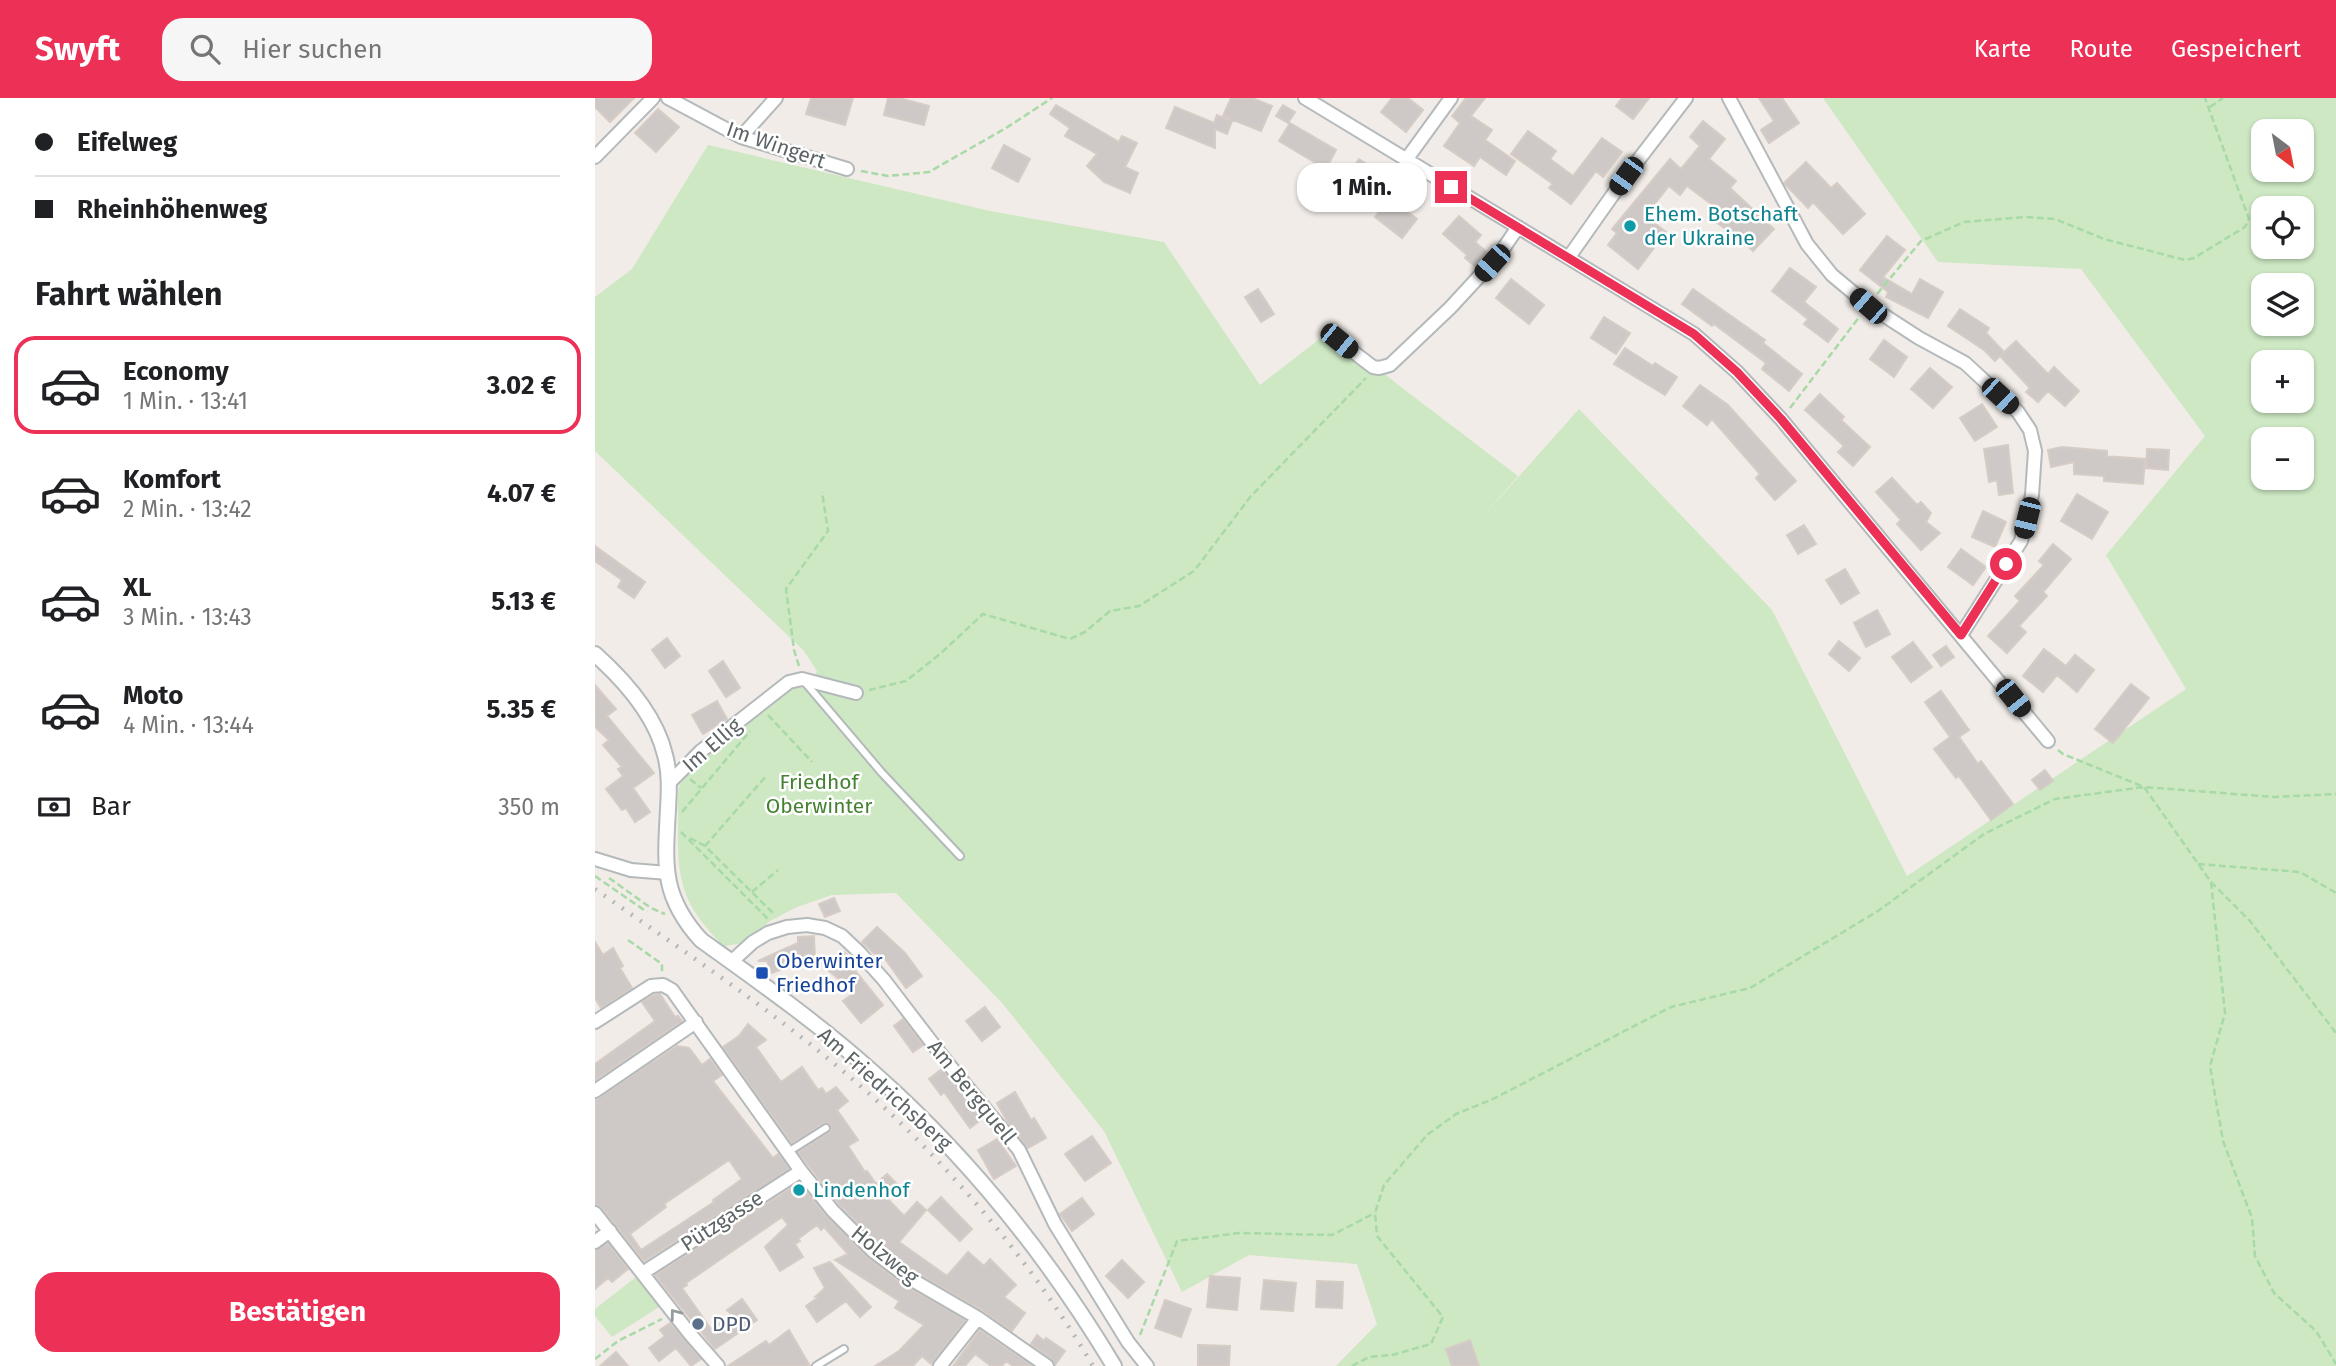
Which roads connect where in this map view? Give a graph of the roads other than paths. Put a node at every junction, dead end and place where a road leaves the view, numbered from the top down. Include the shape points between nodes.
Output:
1 (653, 98) edge
2 (668, 98) edge
3 (776, 98) edge
4 (1305, 98) edge
5 (1451, 98) edge
6 (1686, 98) edge
7 (1729, 98) edge
8 (741, 137) junction
9 (595, 157) edge
10 (1406, 160) junction
11 (847, 169) road end
12 (1518, 227) junction
13 (1569, 257) junction
14 (1339, 341) dead end
15 (1961, 635) junction
16 (595, 654) edge
17 (802, 679) junction
18 (856, 693) road end
19 (2048, 741) road end
20 (669, 783) junction
21 (960, 856) dead end
22 (597, 865) edge
23 (668, 873) junction
24 (731, 962) junction
25 (595, 1022) edge
26 (696, 1022) junction
27 (595, 1091) edge
28 (826, 1128) dead end
29 (788, 1152) junction
30 (801, 1171) junction
31 (595, 1213) edge
32 (610, 1231) junction
33 (595, 1242) edge
34 (644, 1272) junction
35 (978, 1318) junction
36 (844, 1349) dead end
37 (718, 1366) edge
38 (816, 1366) edge
39 (940, 1366) edge
40 (1047, 1366) edge
41 (1114, 1366) edge
42 (1147, 1366) edge

1 - 9 street
2 - 8 street, Im Wingert
3 - 8 street
4 - 10 street
5 - 10 street
6 - 13 street
7 - 15 street via 1807,244 1832,275 1868,306 1965,363 2018,412 2030,430 2035,452 2032,495 2021,541
8 - 11 street, Im Wingert
10 - 12 street
12 - 13 street
12 - 14 street via 1499,255 1393,363 1375,368
13 - 15 street via 1694,334 1737,372
15 - 19 street
16 - 20 street, Im Ellig via 633,694 651,722 666,755
17 - 18 street
17 - 20 street, Im Ellig via 789,682 701,751
17 - 21 lane
20 - 23 street, Am Friedrichsberg
22 - 23 street
23 - 24 street, Am Friedrichsberg via 676,907 687,924
24 - 41 street, Am Friedrichsberg via 875,1074 955,1153 1028,1238
24 - 42 street, Am Bergquell via 768,933 807,925 842,936 859,952 1019,1150 1055,1224
25 - 26 street, Holzweg via 657,986 672,989
26 - 27 street
26 - 29 street, Holzweg
28 - 29 lane
29 - 30 street, Holzweg
30 - 34 street, Pützgasse
30 - 35 street, Holzweg via 874,1252
31 - 32 street
32 - 33 street
32 - 34 street
37 -> 34 street
35 - 39 street
35 - 40 street, Holzweg
36 - 38 lane

